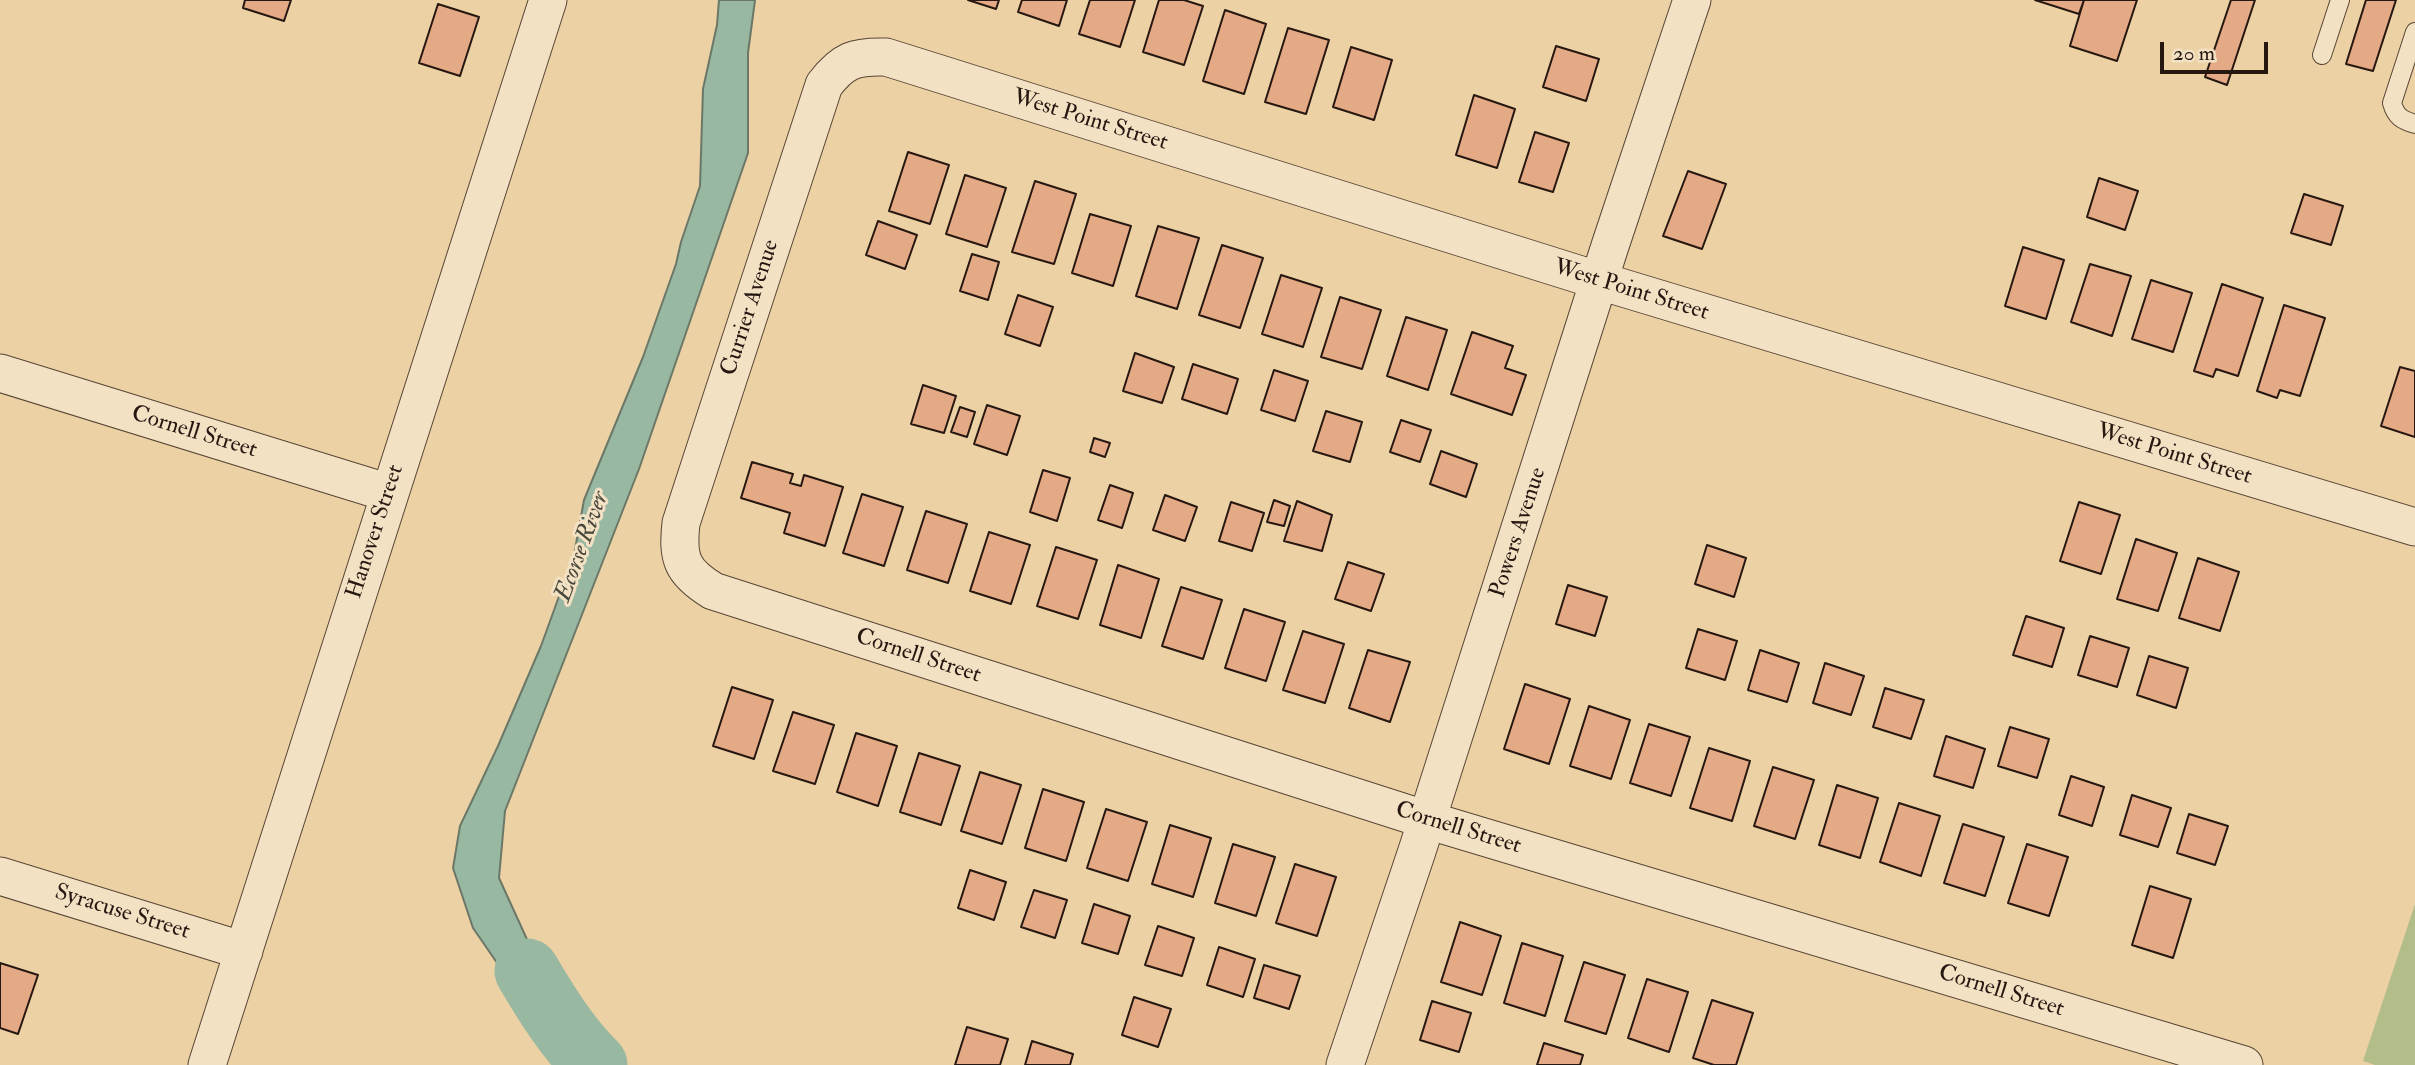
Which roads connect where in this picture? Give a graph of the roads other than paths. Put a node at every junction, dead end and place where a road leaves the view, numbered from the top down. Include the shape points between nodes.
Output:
1 (548, 0) edge
2 (1692, 0) edge
3 (2340, 0) edge
4 (2415, 32) edge
5 (2322, 55) dead end
6 (849, 62) joint
7 (2415, 124) edge
8 (1600, 281) junction
9 (0, 373) edge
10 (389, 493) junction
11 (2415, 527) edge
12 (685, 566) joint
13 (1427, 820) junction
14 (0, 876) edge
15 (244, 951) junction
16 (206, 1065) edge
17 (1345, 1065) edge
18 (2244, 1065) edge

1 - 10 street, Hanover Street
2 - 8 street, Powers Avenue
3 - 5 lane
4 - 7 lane via 2392,103 2402,120
6 - 8 street, West Point Street via 860,56 886,57
6 - 12 street, Currier Avenue via 824,85 681,523 678,547
8 - 11 street, West Point Street
8 - 13 street, Powers Avenue
9 - 10 street, Cornell Street
10 - 15 street, Hanover Street
12 - 13 street, Cornell Street via 696,581 713,591
13 - 17 street, Powers Avenue
13 - 18 street, Cornell Street
14 - 15 street, Syracuse Street
15 - 16 street, Hanover Street

